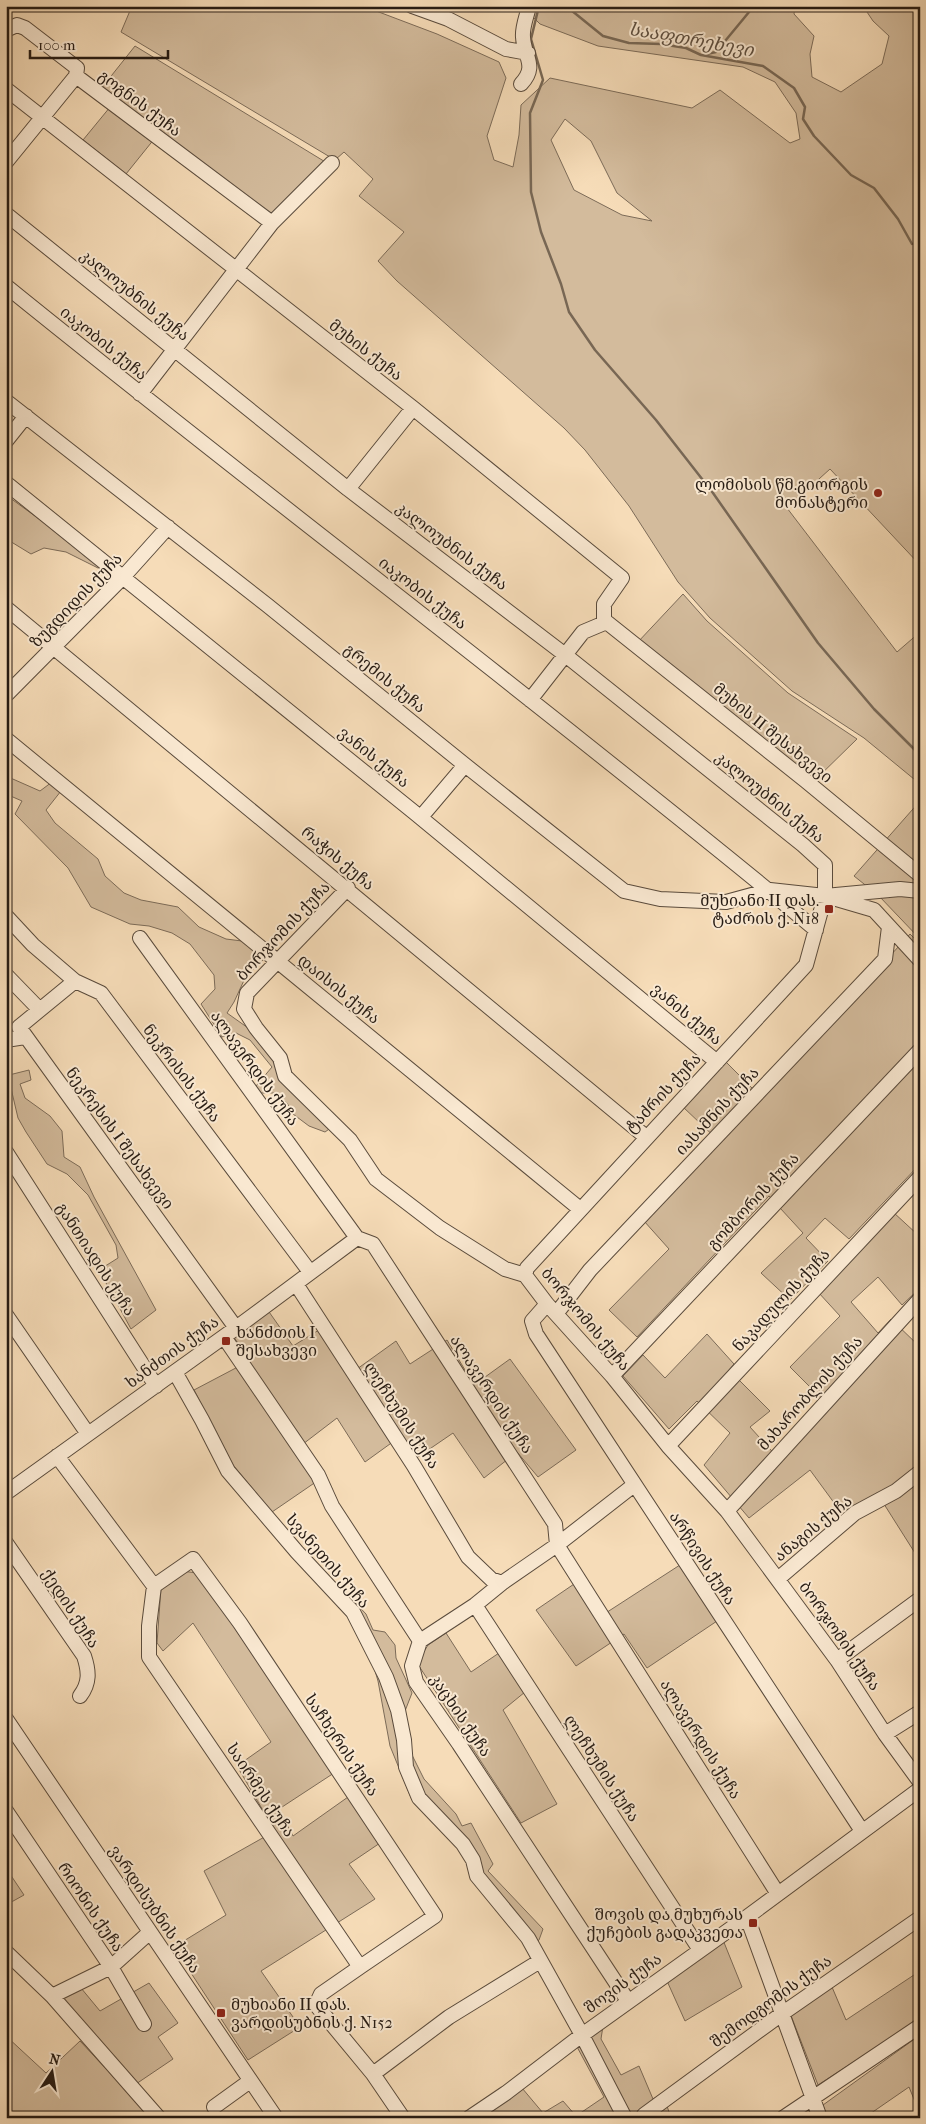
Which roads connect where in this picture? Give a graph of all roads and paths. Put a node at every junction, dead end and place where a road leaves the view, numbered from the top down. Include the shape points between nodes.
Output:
1 (412, 6) edge
2 (529, 6) edge
3 (6, 30) edge
4 (528, 53) junction
5 (76, 76) junction
6 (521, 84) dead end
7 (6, 89) edge
8 (42, 116) junction
9 (6, 162) edge
10 (332, 163) dead end
11 (6, 214) edge
12 (272, 223) junction
13 (237, 270) junction
14 (6, 286) edge
15 (176, 350) junction
16 (140, 394) junction
17 (6, 400) edge
18 (413, 408) junction
19 (26, 416) junction
20 (6, 441) edge
21 (6, 483) edge
22 (348, 489) junction
23 (168, 526) junction
24 (124, 576) junction
25 (6, 608) edge
26 (604, 620) junction
27 (55, 647) junction
28 (564, 654) junction
29 (6, 695) edge
30 (530, 700) junction
31 (6, 739) edge
32 (464, 765) junction
33 (421, 817) junction
34 (920, 875) edge
35 (348, 888) junction
36 (770, 890) junction
37 (920, 891) edge
38 (825, 896) junction
39 (6, 916) edge
40 (889, 927) junction
41 (816, 930) junction
42 (140, 938) dead end
43 (920, 960) edge
44 (276, 961) junction
45 (6, 975) edge
46 (75, 981) junction
47 (39, 1009) junction
48 (25, 1037) junction
49 (6, 1040) edge
50 (920, 1050) edge
51 (716, 1062) junction
52 (646, 1137) junction
53 (6, 1152) edge
54 (920, 1177) edge
55 (580, 1209) junction
56 (357, 1238) junction
57 (310, 1272) junction
58 (525, 1274) junction
59 (296, 1284) junction
60 (920, 1299) edge
61 (552, 1309) junction
62 (6, 1315) edge
63 (236, 1328) junction
64 (224, 1337) junction
65 (174, 1372) junction
66 (612, 1376) junction
67 (156, 1386) junction
68 (88, 1434) junction
69 (668, 1446) junction
70 (57, 1456) junction
71 (920, 1472) edge
72 (634, 1485) junction
73 (8, 1488) edge
74 (727, 1511) junction
75 (6, 1543) edge
76 (557, 1545) junction
77 (779, 1578) junction
78 (502, 1582) junction
79 (154, 1586) junction
80 (920, 1599) edge
81 (475, 1605) junction
82 (420, 1641) junction
83 (837, 1660) junction
84 (80, 1696) dead end
85 (920, 1712) edge
86 (6, 1719) edge
87 (885, 1734) junction
88 (920, 1782) edge
89 (920, 1789) edge
90 (6, 1811) edge
91 (862, 1831) junction
92 (778, 1894) junction
93 (747, 1917) junction
94 (920, 1918) edge
95 (150, 1932) junction
96 (700, 1950) junction
97 (6, 1952) edge
98 (540, 1961) junction
99 (111, 1967) junction
100 (360, 1968) junction
101 (52, 1996) junction
102 (628, 2001) junction
103 (782, 2013) junction
104 (144, 2024) dead end
105 (920, 2026) edge
106 (582, 2034) junction
107 (373, 2074) junction
108 (250, 2081) junction
109 (812, 2098) junction
110 (214, 2107) dead end
111 (644, 2115) dead end
112 (159, 2118) edge
113 (276, 2118) edge
114 (404, 2118) edge
115 (469, 2118) edge
116 (625, 2118) edge
117 (783, 2118) edge
118 (820, 2118) edge

1 - 4 street via 448,19 506,49
2 - 4 street via 523,39
3 - 5 street via 17,25 24,28 77,68
4 - 6 street via 530,68
5 - 8 street, გოგნის ქუჩა
5 - 12 street, გოგნის ქუჩა
7 - 8 street, მუხის ქუჩა
8 - 9 street, გოგნის ქუჩა
8 - 13 street, მუხის ქუჩა
10 - 12 street
11 - 15 street, კალოუბნის ქუჩა
12 - 13 street
13 - 15 street
13 - 18 street, მუხის ქუჩა
14 - 16 street, იაკობის ქუჩა
15 - 16 street
15 - 22 street, კალოუბნის ქუჩა
16 - 30 street, იაკობის ქუჩა
17 - 19 street, გრემის ქუჩა
18 - 22 street
18 - 26 street, მუხის ქუჩა via 622,578 604,604
19 - 20 street
19 - 23 street, გრემის ქუჩა
21 - 24 street, ვანის ქუჩა
22 - 28 street, კალოუბნის ქუჩა
23 - 24 street, ზუგდიდის ქუჩა
23 - 32 street, გრემის ქუჩა
24 - 27 street, ზუგდიდის ქუჩა
24 - 33 street, ვანის ქუჩა
25 - 27 street, რაჭის ქუჩა
26 - 28 street via 583,632
26 - 34 street, მუხის II შესახვევი
27 - 29 street, ზუგდიდის ქუჩა
27 - 35 street, რაჭის ქუჩა
28 - 30 street
28 - 38 street, კალოუბნის ქუჩა via 825,865
30 - 36 street, იაკობის ქუჩა
31 - 44 street, დაისის ქუჩა
32 - 33 street
32 - 36 street, გრემის ქუჩა via 624,891 660,899 726,902
33 - 51 street, ვანის ქუჩა
35 - 44 street, ბორჯომის ქუჩა
35 - 52 street, რაჭის ქუჩა
36 - 38 street
36 - 41 street, იაკობის ქუჩა
37 - 38 street via 900,889
38 - 40 street via 874,910
38 - 41 street, კალოუბნის ქუჩა
39 - 46 street, ნეკრისის ქუჩა via 33,945
40 - 43 street
40 - 61 street, იასამნის ქუჩა via 885,959
41 - 51 street, ტაძრის ქუჩა via 806,965
42 - 56 street, ალავერდის ქუჩა
44 - 55 street, დაისის ქუჩა
44 - 58 street, ბორჯომის ქუჩა via 247,993 244,1009 280,1058 285,1076 350,1140 376,1179 440,1228 505,1269
45 - 47 street
46 - 47 street
46 - 57 street, ნეკრისის ქუჩა via 101,993
47 - 48 street via 19,1026
48 - 49 street
48 - 63 street, ნეკრესის I შესახვევი
50 - 66 street, გომბორის ქუჩა
51 - 52 street, ტაძრის ქუჩა
52 - 55 street, ტაძრის ქუჩა
53 - 67 street, განთიადის ქუჩა
54 - 69 street, ნაკადულის ქუჩა
55 - 58 street, ტაძრის ქუჩა
56 - 57 street, ხანძთის ქუჩა
56 - 76 street, ალავერდის ქუჩა via 373,1244 556,1524
57 - 59 street, ხანძთის ქუჩა
58 - 61 street, ბორჯომის ქუჩა
59 - 63 street, ხანძთის ქუჩა
59 - 78 street, ლეჩხუმის ქუჩა via 414,1466 468,1557 491,1579
60 - 74 street, მახარობლის ქუჩა
61 - 66 street, ბორჯომის ქუჩა
61 - 72 street, არწივის ქუჩა via 532,1321 536,1334
62 - 68 street
63 - 64 street, ხანძთის ქუჩა
64 - 65 street, ხანძთის ქუჩა
64 - 82 street via 318,1475 332,1506
65 - 67 street, ხანძთის ქუჩა
65 - 98 street, სვანეთის ქუჩა via 228,1471 353,1612 386,1677 398,1710 406,1767 419,1798 463,1844 473,1860 477,1876 528,1938
66 - 69 street, ბორჯომის ქუჩა
67 - 68 street, ხანძთის ქუჩა
68 - 70 street, ხანძთის ქუჩა
69 - 74 street, ბორჯომის ქუჩა
70 - 73 street, ხანძთის ქუჩა
70 - 79 street
71 - 77 street, ანაგის ქუჩა via 896,1491 855,1513
72 - 76 street
72 - 91 street, არწივის ქუჩა
74 - 77 street, ბორჯომის ქუჩა
75 - 84 street, ქედის ქუჩა via 84,1656 88,1676
76 - 78 street
76 - 92 street, ალავერდის ქუჩა
77 - 83 street, ბორჯომის ქუჩა
78 - 81 street
79 - 100 street, საირმეს ქუჩა via 149,1657
79 - 100 street, საჩხერის ქუჩა via 193,1559 240,1623 435,1916
80 - 83 street
81 - 82 street
81 - 96 street, ლეჩხუმის ქუჩა
82 - 102 street, კაცხის ქუჩა via 412,1666 416,1682
83 - 87 street, ბორჯომის ქუჩა
85 - 87 street
86 - 95 street, ვარდისუბნის ქუჩა
87 - 88 street, ბორჯომის ქუჩა
89 - 91 street, შოვის ქუჩა
90 - 99 street, რიონის ქუჩა
91 - 92 street, შოვის ქუჩა
92 - 93 street, შოვის ქუჩა
93 - 96 street, შოვის ქუჩა
93 - 103 street
94 - 103 street, შემოდგომის ქუჩა
95 - 99 street
95 - 108 street, ვარდისუბნის ქუჩა
96 - 102 street, შოვის ქუჩა
97 - 101 street
98 - 106 street, სვანეთის ქუჩა
98 - 107 street via 449,2017
99 - 101 street
99 - 104 street, რიონის ქუჩა
100 - 107 street via 321,1994 316,2005
101 - 112 street
102 - 106 street, შოვის ქუჩა
103 - 109 street
103 - 111 street, შემოდგომის ქუჩა
105 - 109 street
106 - 115 street, შოვის ქუჩა
106 - 116 street, სვანეთის ქუჩა
107 - 114 street
108 - 110 street
108 - 113 street, ვარდისუბნის ქუჩა
109 - 117 street
109 - 118 street

